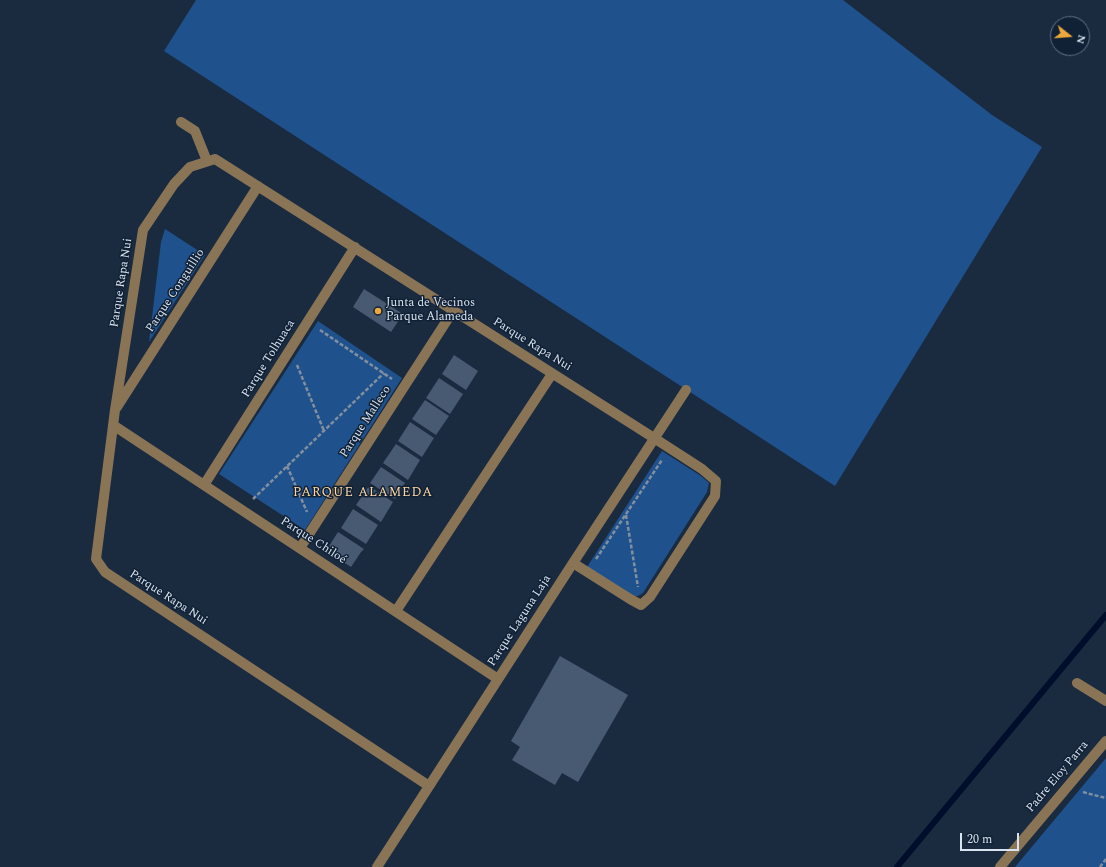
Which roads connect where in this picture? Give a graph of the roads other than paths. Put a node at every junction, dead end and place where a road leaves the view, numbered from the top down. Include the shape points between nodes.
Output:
1 (181, 122) dead end
2 (207, 161) junction
3 (258, 186) junction
4 (355, 247) junction
5 (453, 311) junction
6 (552, 374) junction
7 (686, 390) dead end
8 (115, 410) junction
9 (113, 425) junction
10 (654, 438) junction
11 (204, 485) junction
12 (300, 548) junction
13 (573, 563) junction
14 (396, 611) junction
15 (498, 678) junction
16 (1077, 683) dead end
17 (1106, 701) edge
18 (1106, 741) edge
19 (429, 786) junction
20 (377, 867) edge
21 (1000, 867) edge

1 - 2 street via 195,131
2 - 3 street, Parque Rapa Nui via 215,159
2 - 8 street, Parque Rapa Nui via 190,167 174,184 143,230
3 - 4 street, Parque Rapa Nui
3 - 8 street, Parque Conguillio
4 - 5 street, Parque Rapa Nui
4 - 11 street, Parque Tolhuaca
5 - 6 street, Parque Rapa Nui
5 - 12 street, Parque Malleco
6 - 10 street, Parque Rapa Nui
6 - 14 street
7 - 10 street, Parque Laguna Laja
8 - 9 street, Parque Rapa Nui
9 - 11 street, Parque Chiloé
9 - 19 street, Parque Rapa Nui via 96,560 105,572
10 - 13 street, Parque Laguna Laja
10 - 13 street, Parque Rapa Nui via 716,481 715,496 650,597 641,605
11 - 12 street, Parque Chiloé
12 - 14 street, Parque Chiloé
13 - 15 street, Parque Laguna Laja
14 - 15 street, Parque Chiloé
15 - 19 street, Parque Laguna Laja
16 - 17 street
18 - 21 street, Padre Eloy Parra
19 - 20 street, Parque Laguna Laja

